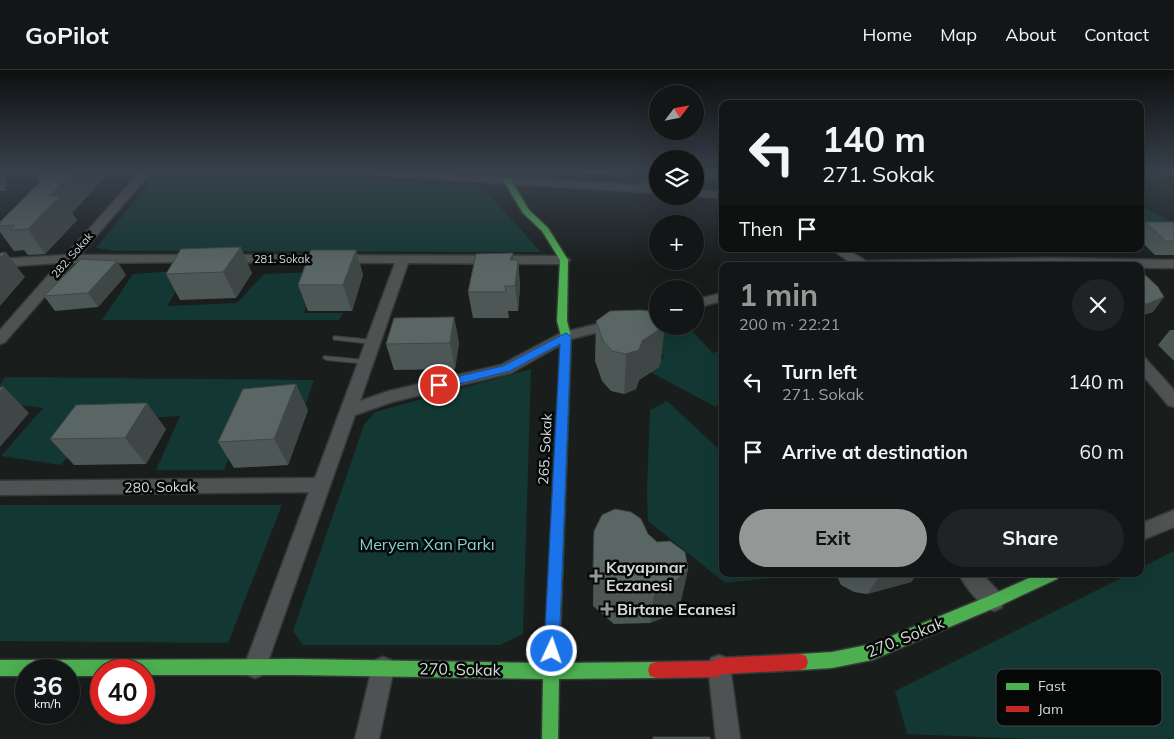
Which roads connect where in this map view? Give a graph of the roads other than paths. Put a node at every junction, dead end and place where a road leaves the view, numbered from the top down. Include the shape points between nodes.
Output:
1 (118, 203) edge
2 (521, 203) edge
3 (842, 252) edge
4 (1042, 252) edge
5 (68, 259) junction
6 (403, 259) junction
7 (564, 260) junction
8 (856, 262) edge
9 (1051, 262) edge
10 (0, 263) edge
11 (1144, 264) edge
12 (1174, 264) edge
13 (719, 300) edge
14 (704, 303) edge
15 (649, 315) edge
16 (566, 336) junction
17 (0, 338) edge
18 (336, 338) dead end
19 (373, 342) junction
20 (326, 358) dead end
21 (366, 362) junction
22 (1144, 367) edge
23 (1174, 401) edge
24 (348, 411) junction
25 (321, 485) junction
26 (0, 488) edge
27 (1174, 518) edge
28 (1144, 531) edge
29 (972, 577) edge
30 (1046, 577) edge
31 (994, 601) junction
32 (719, 666) junction
33 (254, 667) junction
34 (0, 668) edge
35 (383, 668) junction
36 (551, 671) junction
37 (367, 739) edge
38 (550, 739) edge
39 (728, 739) edge

1 - 5 street, 282. Sokak
2 - 7 street via 545,230
3 - 8 street
4 - 9 street
5 - 6 street, 281. Sokak
5 - 10 street, 281. Sokak
5 - 17 street, 282. Sokak
6 - 7 street, 281. Sokak
6 - 19 street
7 - 16 street, 265. Sokak via 562,321
11 - 12 street
13 - 14 street
15 - 16 street
16 - 24 street via 506,369 389,397
16 - 36 street, 265. Sokak
18 - 19 lane
19 - 21 street
20 - 21 lane
21 - 24 street
22 - 23 street
24 - 25 street
25 - 26 street, 280. Sokak
25 - 33 street
27 - 28 street
29 - 31 street
30 - 31 street, 270. Sokak
31 - 32 street, 270. Sokak via 872,652 832,660
32 - 36 street, 270. Sokak via 717,669
32 - 39 street
33 - 34 street, 270. Sokak
33 - 35 street, 270. Sokak
35 - 36 street, 270. Sokak
35 - 37 street
36 - 38 street, 265. Sokak

